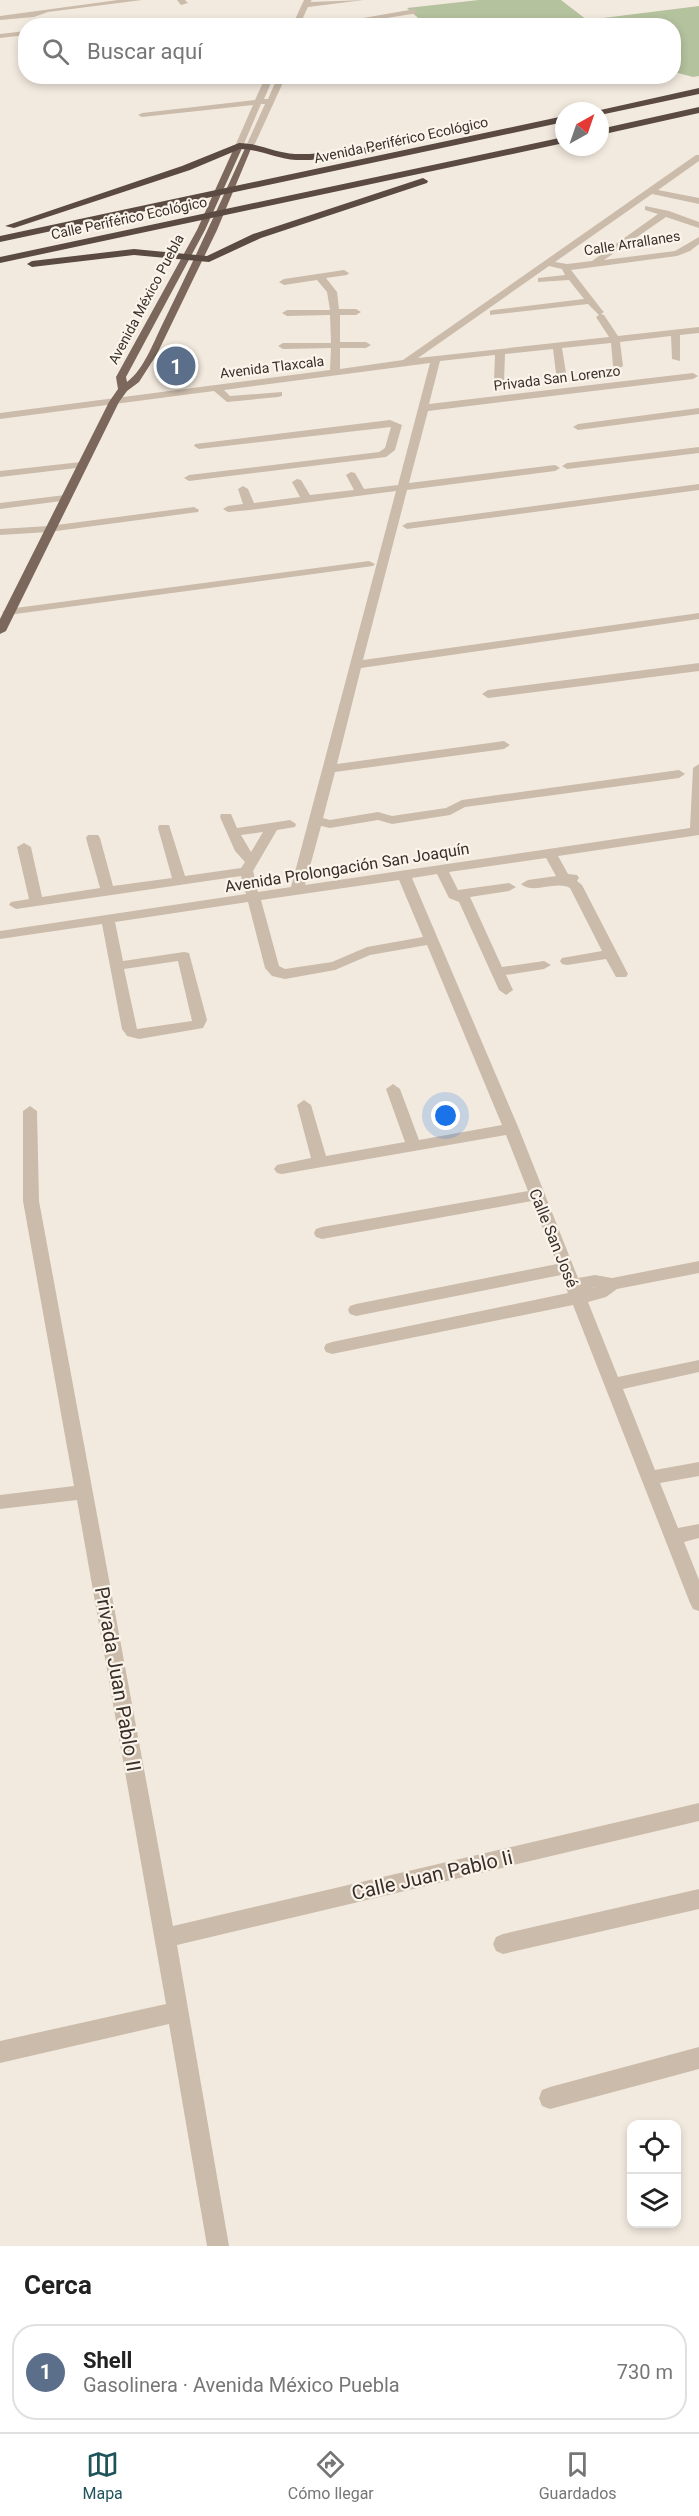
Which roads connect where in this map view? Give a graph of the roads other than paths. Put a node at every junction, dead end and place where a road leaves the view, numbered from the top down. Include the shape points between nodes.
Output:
1 (138, 0) edge
2 (360, 0) edge
3 (307, 3) edge
4 (317, 3) edge
5 (415, 11) dead end
6 (311, 15) dead end
7 (0, 18) edge
8 (299, 18) edge
9 (389, 18) edge
10 (18, 34) edge
11 (0, 36) edge
12 (266, 84) edge
13 (278, 84) edge
14 (699, 91) edge
15 (260, 97) junction
16 (272, 98) junction
17 (609, 110) edge
18 (699, 110) edge
19 (142, 115) dead end
20 (555, 121) edge
21 (609, 130) edge
22 (454, 142) junction
23 (555, 142) edge
24 (244, 146) junction
25 (506, 153) junction
26 (699, 157) edge
27 (244, 188) joint
28 (654, 192) junction
29 (699, 201) edge
30 (648, 208) dead end
31 (666, 213) junction
32 (699, 225) edge
33 (0, 229) edge
34 (0, 239) edge
35 (699, 240) edge
36 (185, 257) junction
37 (198, 259) junction
38 (0, 260) edge
39 (594, 263) junction
40 (548, 264) junction
41 (567, 267) junction
42 (0, 268) edge
43 (344, 273) dead end
44 (320, 277) junction
45 (571, 277) junction
46 (541, 280) dead end
47 (284, 282) dead end
48 (591, 301) junction
49 (335, 312) junction
50 (356, 312) dead end
51 (287, 313) dead end
52 (493, 313) dead end
53 (699, 330) edge
54 (675, 332) junction
55 (615, 339) junction
56 (366, 345) dead end
57 (283, 346) dead end
58 (335, 346) junction
59 (557, 346) junction
60 (500, 353) junction
61 (436, 359) junction
62 (677, 359) dead end
63 (405, 363) junction
64 (618, 366) dead end
65 (334, 373) junction
66 (561, 373) dead end
67 (693, 376) dead end
68 (499, 381) dead end
69 (217, 388) junction
70 (123, 389) junction
71 (278, 394) dead end
72 (114, 402) junction
73 (424, 408) junction
74 (699, 411) edge
75 (0, 416) edge
76 (578, 427) dead end
77 (394, 436) junction
78 (416, 437) junction
79 (199, 446) dead end
80 (699, 450) edge
81 (81, 465) junction
82 (567, 466) dead end
83 (555, 468) dead end
84 (0, 474) edge
85 (351, 475) dead end
86 (189, 478) dead end
87 (297, 482) dead end
88 (404, 487) junction
89 (699, 487) edge
90 (243, 489) dead end
91 (361, 493) junction
92 (65, 498) junction
93 (307, 499) junction
94 (0, 506) edge
95 (250, 507) junction
96 (228, 509) dead end
97 (194, 510) dead end
98 (407, 526) dead end
99 (49, 529) junction
100 (0, 532) edge
101 (369, 564) dead end
102 (8, 612) junction
103 (699, 616) edge
104 (0, 631) edge
105 (356, 665) junction
106 (699, 667) edge
107 (488, 694) dead end
108 (504, 744) dead end
109 (699, 768) edge
110 (329, 769) junction
111 (679, 774) dead end
112 (226, 817) dead end
113 (315, 820) junction
114 (290, 824) dead end
115 (273, 826) junction
116 (164, 828) dead end
117 (698, 831) edge
118 (234, 832) junction
119 (93, 838) dead end
120 (24, 847) dead end
121 (568, 850) junction
122 (550, 853) junction
123 (249, 866) junction
124 (456, 867) junction
125 (441, 869) junction
126 (404, 875) junction
127 (572, 880) junction
128 (180, 881) junction
129 (528, 884) dead end
130 (509, 887) dead end
131 (108, 892) junction
132 (297, 892) junction
133 (462, 896) junction
134 (253, 899) junction
135 (36, 902) junction
136 (16, 905) dead end
137 (108, 920) junction
138 (0, 936) edge
139 (431, 940) junction
140 (611, 954) junction
141 (567, 961) dead end
142 (544, 965) dead end
143 (117, 966) junction
144 (497, 972) junction
145 (621, 974) dead end
146 (506, 990) dead end
147 (393, 1089) dead end
148 (304, 1105) dead end
149 (30, 1111) dead end
150 (511, 1129) junction
151 (414, 1146) junction
152 (320, 1162) junction
153 (282, 1169) dead end
154 (537, 1195) junction
155 (322, 1233) dead end
156 (699, 1267) edge
157 (566, 1268) junction
158 (575, 1291) junction
159 (356, 1310) dead end
160 (332, 1348) dead end
161 (699, 1366) edge
162 (612, 1385) junction
163 (699, 1469) edge
164 (650, 1478) junction
165 (84, 1492) junction
166 (0, 1502) edge
167 (699, 1531) edge
168 (673, 1537) junction
169 (699, 1603) edge
170 (699, 1812) edge
171 (699, 1899) edge
172 (165, 1938) junction
173 (503, 1944) dead end
174 (177, 2012) junction
175 (0, 2052) edge
176 (699, 2058) edge
177 (550, 2098) dead end
178 (218, 2246) edge

1 - 7 street via 45,6 34,15
2 - 4 street
3 - 4 street
3 - 8 street
4 - 6 street
5 - 9 street
10 - 11 street
12 - 15 street, Avenida México Puebla
13 - 16 street, Avenida México Puebla
14 - 17 highway
15 - 16 street
15 - 19 street
15 - 24 street, Avenida México Puebla
16 - 24 street, Avenida México Puebla
18 - 21 highway
20 - 22 highway, Avenida Periférico Ecológico
22 - 24 highway via 297,157
22 - 27 highway, Avenida Periférico Ecológico
23 - 25 highway
24 - 33 highway
24 - 36 main road, Avenida México Puebla
24 - 37 main road, Avenida México Puebla
25 - 37 highway via 257,236 209,259
25 - 38 highway, Calle Periférico Ecológico
26 - 28 street, Avenida Tlaxcala
27 - 34 highway, Calle Periférico Ecológico
28 - 29 street
28 - 40 street, Avenida Tlaxcala
30 - 31 street
31 - 32 street
31 - 39 street
35 - 39 street, Calle Arrallanes via 683,252
36 - 37 highway
36 - 42 highway via 134,252
36 - 70 main road, Avenida México Puebla via 121,377
37 - 70 main road, Avenida México Puebla via 152,354 136,380
39 - 41 street, Calle Arrallanes
40 - 41 street, Calle Arrallanes
40 - 63 street, Avenida Tlaxcala
41 - 45 street
43 - 44 street
44 - 47 street
44 - 49 street via 332,292
45 - 46 street
45 - 48 street
48 - 52 street
48 - 55 street
49 - 50 street
49 - 51 street
49 - 58 street
53 - 54 street, Avenida Tlaxcala
54 - 55 street, Avenida Tlaxcala
54 - 62 street
55 - 59 street, Avenida Tlaxcala
55 - 64 street
56 - 58 street
57 - 58 street
58 - 65 street
59 - 60 street, Avenida Tlaxcala
59 - 66 street
60 - 61 street, Avenida Tlaxcala
60 - 68 street
61 - 63 street, Avenida Tlaxcala
61 - 73 street
63 - 65 street, Avenida Tlaxcala
65 - 69 street, Avenida Tlaxcala
67 - 73 street, Privada San Lorenzo
69 - 71 street via 227,399
69 - 72 street, Avenida Tlaxcala
70 - 72 main road, Avenida México Puebla
72 - 75 street, Avenida Tlaxcala
72 - 81 main road, Avenida México Puebla
73 - 78 street
74 - 76 street
77 - 78 street
77 - 79 street via 397,425 390,423
77 - 86 street via 390,450 382,455
78 - 88 street
80 - 82 street
81 - 84 street
81 - 92 main road, Avenida México Puebla
83 - 88 street
85 - 91 street
87 - 93 street
88 - 91 street
88 - 105 street
89 - 98 street
90 - 95 street
91 - 93 street
92 - 94 street
92 - 99 main road, Avenida México Puebla
93 - 95 street
95 - 96 street
97 - 99 street
99 - 100 street
99 - 102 main road, Avenida México Puebla
101 - 102 street
102 - 104 main road, Avenida México Puebla
103 - 105 street
105 - 110 street
106 - 107 street
108 - 110 street
109 - 117 street
110 - 113 street
111 - 113 street via 462,804 450,811 392,820 378,816 330,824
112 - 118 street
113 - 132 street
114 - 115 street
115 - 118 street
115 - 123 street
116 - 128 street
117 - 121 street, Avenida Prolongación San Joaquín
118 - 123 street
119 - 131 street
120 - 135 street
121 - 122 street, Avenida Prolongación San Joaquín
121 - 127 street
122 - 124 street, Avenida Prolongación San Joaquín
122 - 127 street
123 - 128 street
123 - 134 street
124 - 125 street, Avenida Prolongación San Joaquín
124 - 133 street
125 - 126 street, Avenida Prolongación San Joaquín
125 - 133 street
126 - 132 street, Avenida Prolongación San Joaquín
126 - 139 street, Calle San José
127 - 129 street
127 - 140 street
128 - 131 street
130 - 133 street
131 - 135 street
132 - 134 street, Avenida Prolongación San Joaquín
133 - 144 street
134 - 137 street, Avenida Prolongación San Joaquín
134 - 139 street via 272,968 277,973 335,966 367,951
135 - 136 street
137 - 138 street, Avenida Prolongación San Joaquín
137 - 143 street
139 - 150 street, Calle San José
140 - 141 street
140 - 145 street
142 - 144 street
143 - 143 street via 184,956 198,1025 132,1033
144 - 146 street
147 - 151 street
148 - 152 street
149 - 165 street, Privada Juan Pablo II via 31,1202
150 - 151 street
150 - 154 street, Calle San José
151 - 152 street
152 - 153 street
154 - 155 street
154 - 157 street, Calle San José
156 - 158 street via 612,1284 600,1293
157 - 158 street, Calle San José
157 - 159 street
158 - 160 street
158 - 162 street, Calle San José
161 - 162 street
162 - 164 street, Calle San José
163 - 164 street
164 - 168 street, Calle San José
165 - 166 street
165 - 172 street, Privada Juan Pablo II
167 - 168 street
168 - 169 street, Calle San José
170 - 172 street, Calle Juan Pablo Ii
171 - 173 street
172 - 174 street, Privada Juan Pablo II
174 - 175 street
174 - 178 street, Privada Juan Pablo II
176 - 177 street

